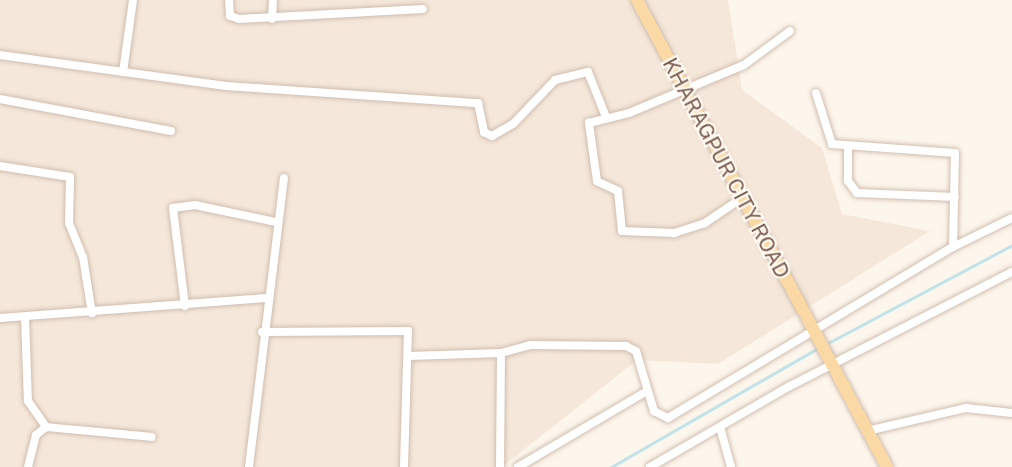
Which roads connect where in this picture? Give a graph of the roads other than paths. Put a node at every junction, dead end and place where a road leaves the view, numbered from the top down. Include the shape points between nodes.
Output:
1 (133, 0) edge
2 (229, 0) edge
3 (273, 0) edge
4 (637, 0) edge
5 (423, 9) dead end
6 (272, 19) junction
7 (790, 31) dead end
8 (0, 54) edge
9 (123, 72) junction
10 (683, 87) junction
11 (816, 93) dead end
12 (0, 99) edge
13 (606, 117) junction
14 (171, 131) dead end
15 (848, 146) junction
16 (0, 166) edge
17 (284, 178) dead end
18 (956, 197) junction
19 (742, 198) junction
20 (1012, 218) edge
21 (276, 222) junction
22 (953, 247) junction
23 (1012, 272) edge
24 (266, 298) junction
25 (185, 306) junction
26 (92, 314) junction
27 (25, 317) junction
28 (0, 318) edge
29 (262, 332) junction
30 (815, 335) junction
31 (501, 352) junction
32 (409, 356) junction
33 (827, 359) junction
34 (647, 391) junction
35 (1012, 413) edge
36 (720, 427) junction
37 (46, 428) junction
38 (867, 431) junction
39 (152, 437) dead end
40 (28, 467) edge
41 (249, 467) edge
42 (404, 467) edge
43 (500, 467) edge
44 (518, 467) edge
45 (650, 467) edge
46 (731, 467) edge
47 (888, 467) edge

1 - 9 street
2 - 6 street via 234,18
3 - 6 street
4 - 10 main road, KHARAGPUR CITY ROAD
5 - 6 street
7 - 10 street via 744,65
8 - 9 street
9 - 13 street via 398,101 478,103 484,132 492,136 513,124 555,80 588,72
10 - 13 street
10 - 19 main road, KHARAGPUR CITY ROAD
11 - 15 street via 827,141
12 - 14 street
13 - 19 street via 592,120 588,129 597,181 618,192 622,231 674,233 705,223
15 - 18 street via 848,181 857,194
15 - 18 street via 949,150 957,160
16 - 26 street via 70,177 69,222 83,257
17 - 21 street
18 - 22 street
19 - 30 main road, KHARAGPUR CITY ROAD
20 - 22 street
21 - 24 street
21 - 25 street via 195,205 174,208
22 - 30 street
23 - 33 street
24 - 25 street
24 - 29 street
25 - 26 street
26 - 27 street
27 - 28 street
27 - 37 street via 28,401
29 - 32 street via 404,328
29 - 41 street
30 - 33 main road, KHARAGPUR CITY ROAD
30 - 34 street via 674,415 658,415
31 - 32 street
31 - 34 street via 531,345 632,348
31 - 43 street
32 - 42 street
33 - 36 street
33 - 38 main road, KHARAGPUR CITY ROAD
34 - 44 street
35 - 38 street via 966,408
36 - 45 street
36 - 46 street
37 - 39 street
37 - 40 street via 36,435
38 - 47 main road, KHARAGPUR CITY ROAD

